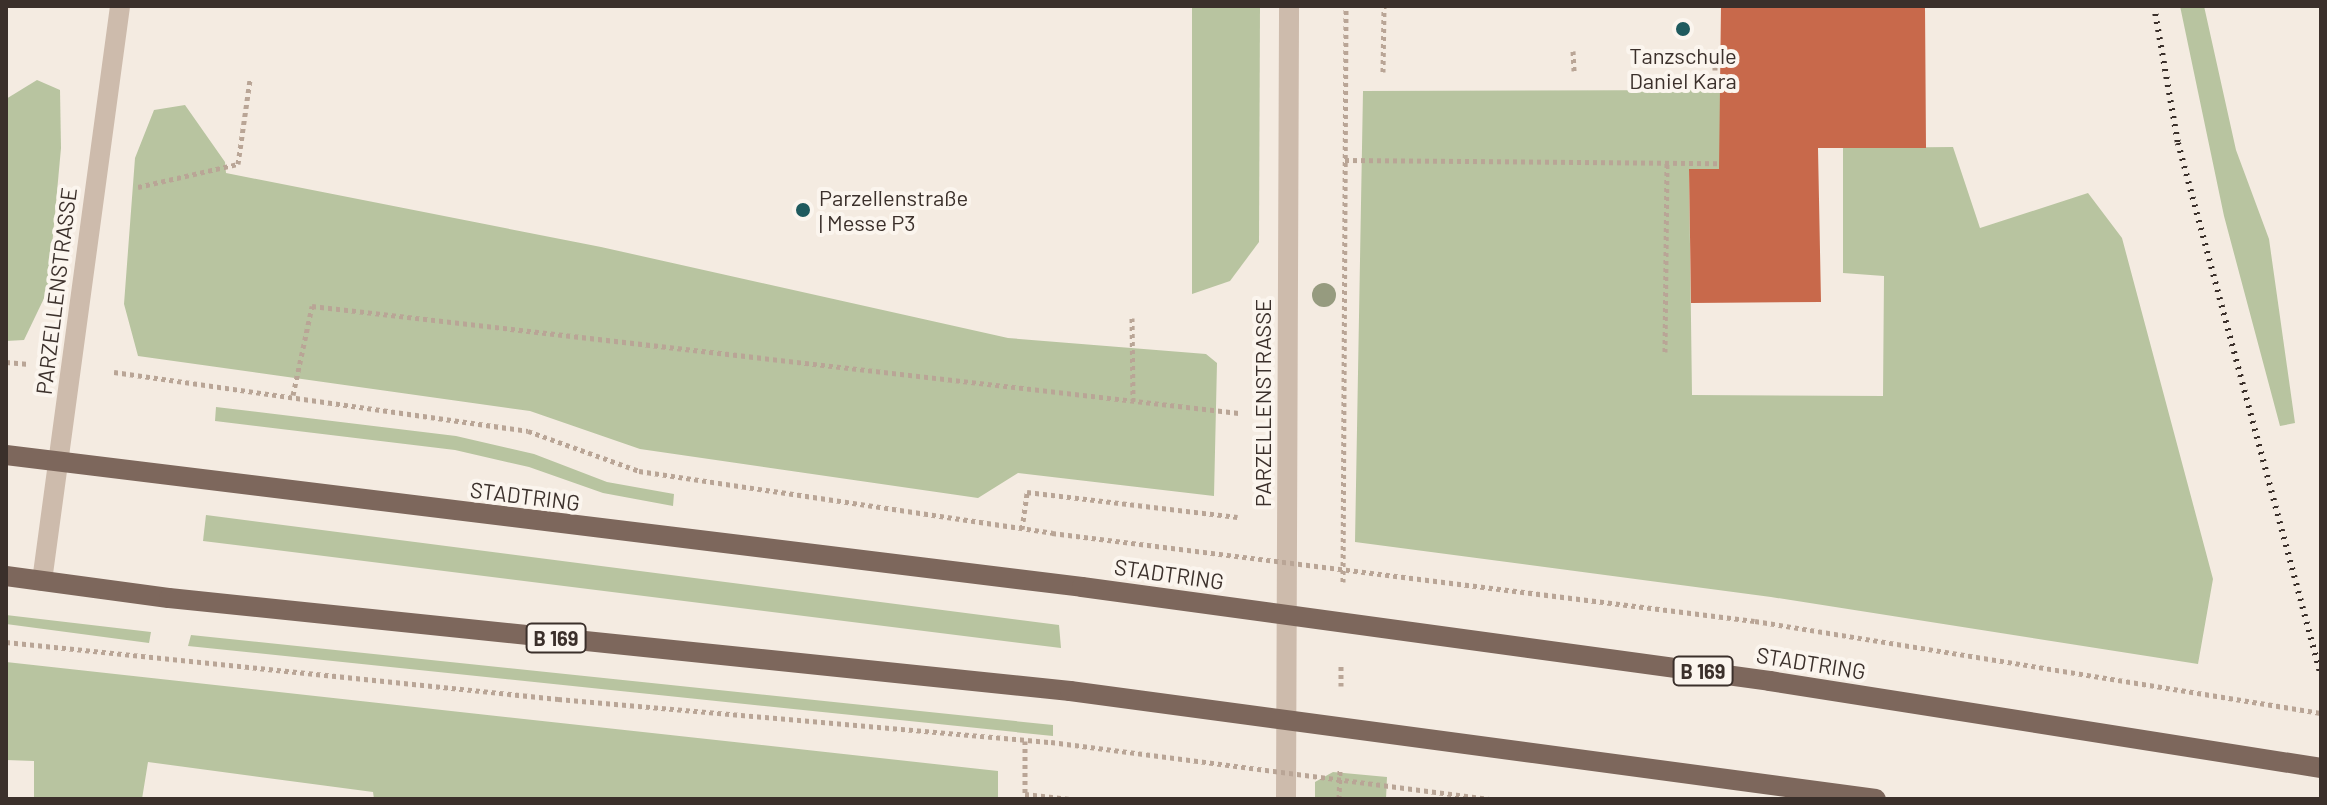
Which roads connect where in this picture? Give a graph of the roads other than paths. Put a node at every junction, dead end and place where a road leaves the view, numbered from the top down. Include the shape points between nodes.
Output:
1 (120, 6) edge
2 (1289, 6) edge
3 (6, 455) edge
4 (60, 463) junction
5 (6, 576) edge
6 (42, 581) junction
7 (2321, 768) edge
8 (1286, 799) edge
9 (1876, 799) edge

1 - 4 street, PARZELLENSTRASSE
2 - 8 street, PARZELLENSTRASSE
3 - 4 main road, STADTRING / B 169
4 - 6 street, PARZELLENSTRASSE
4 - 7 main road, STADTRING / B 169, bridge via 1082,587 1786,683
5 - 6 main road, B 169
6 - 9 main road, B 169, bridge via 1070,691

